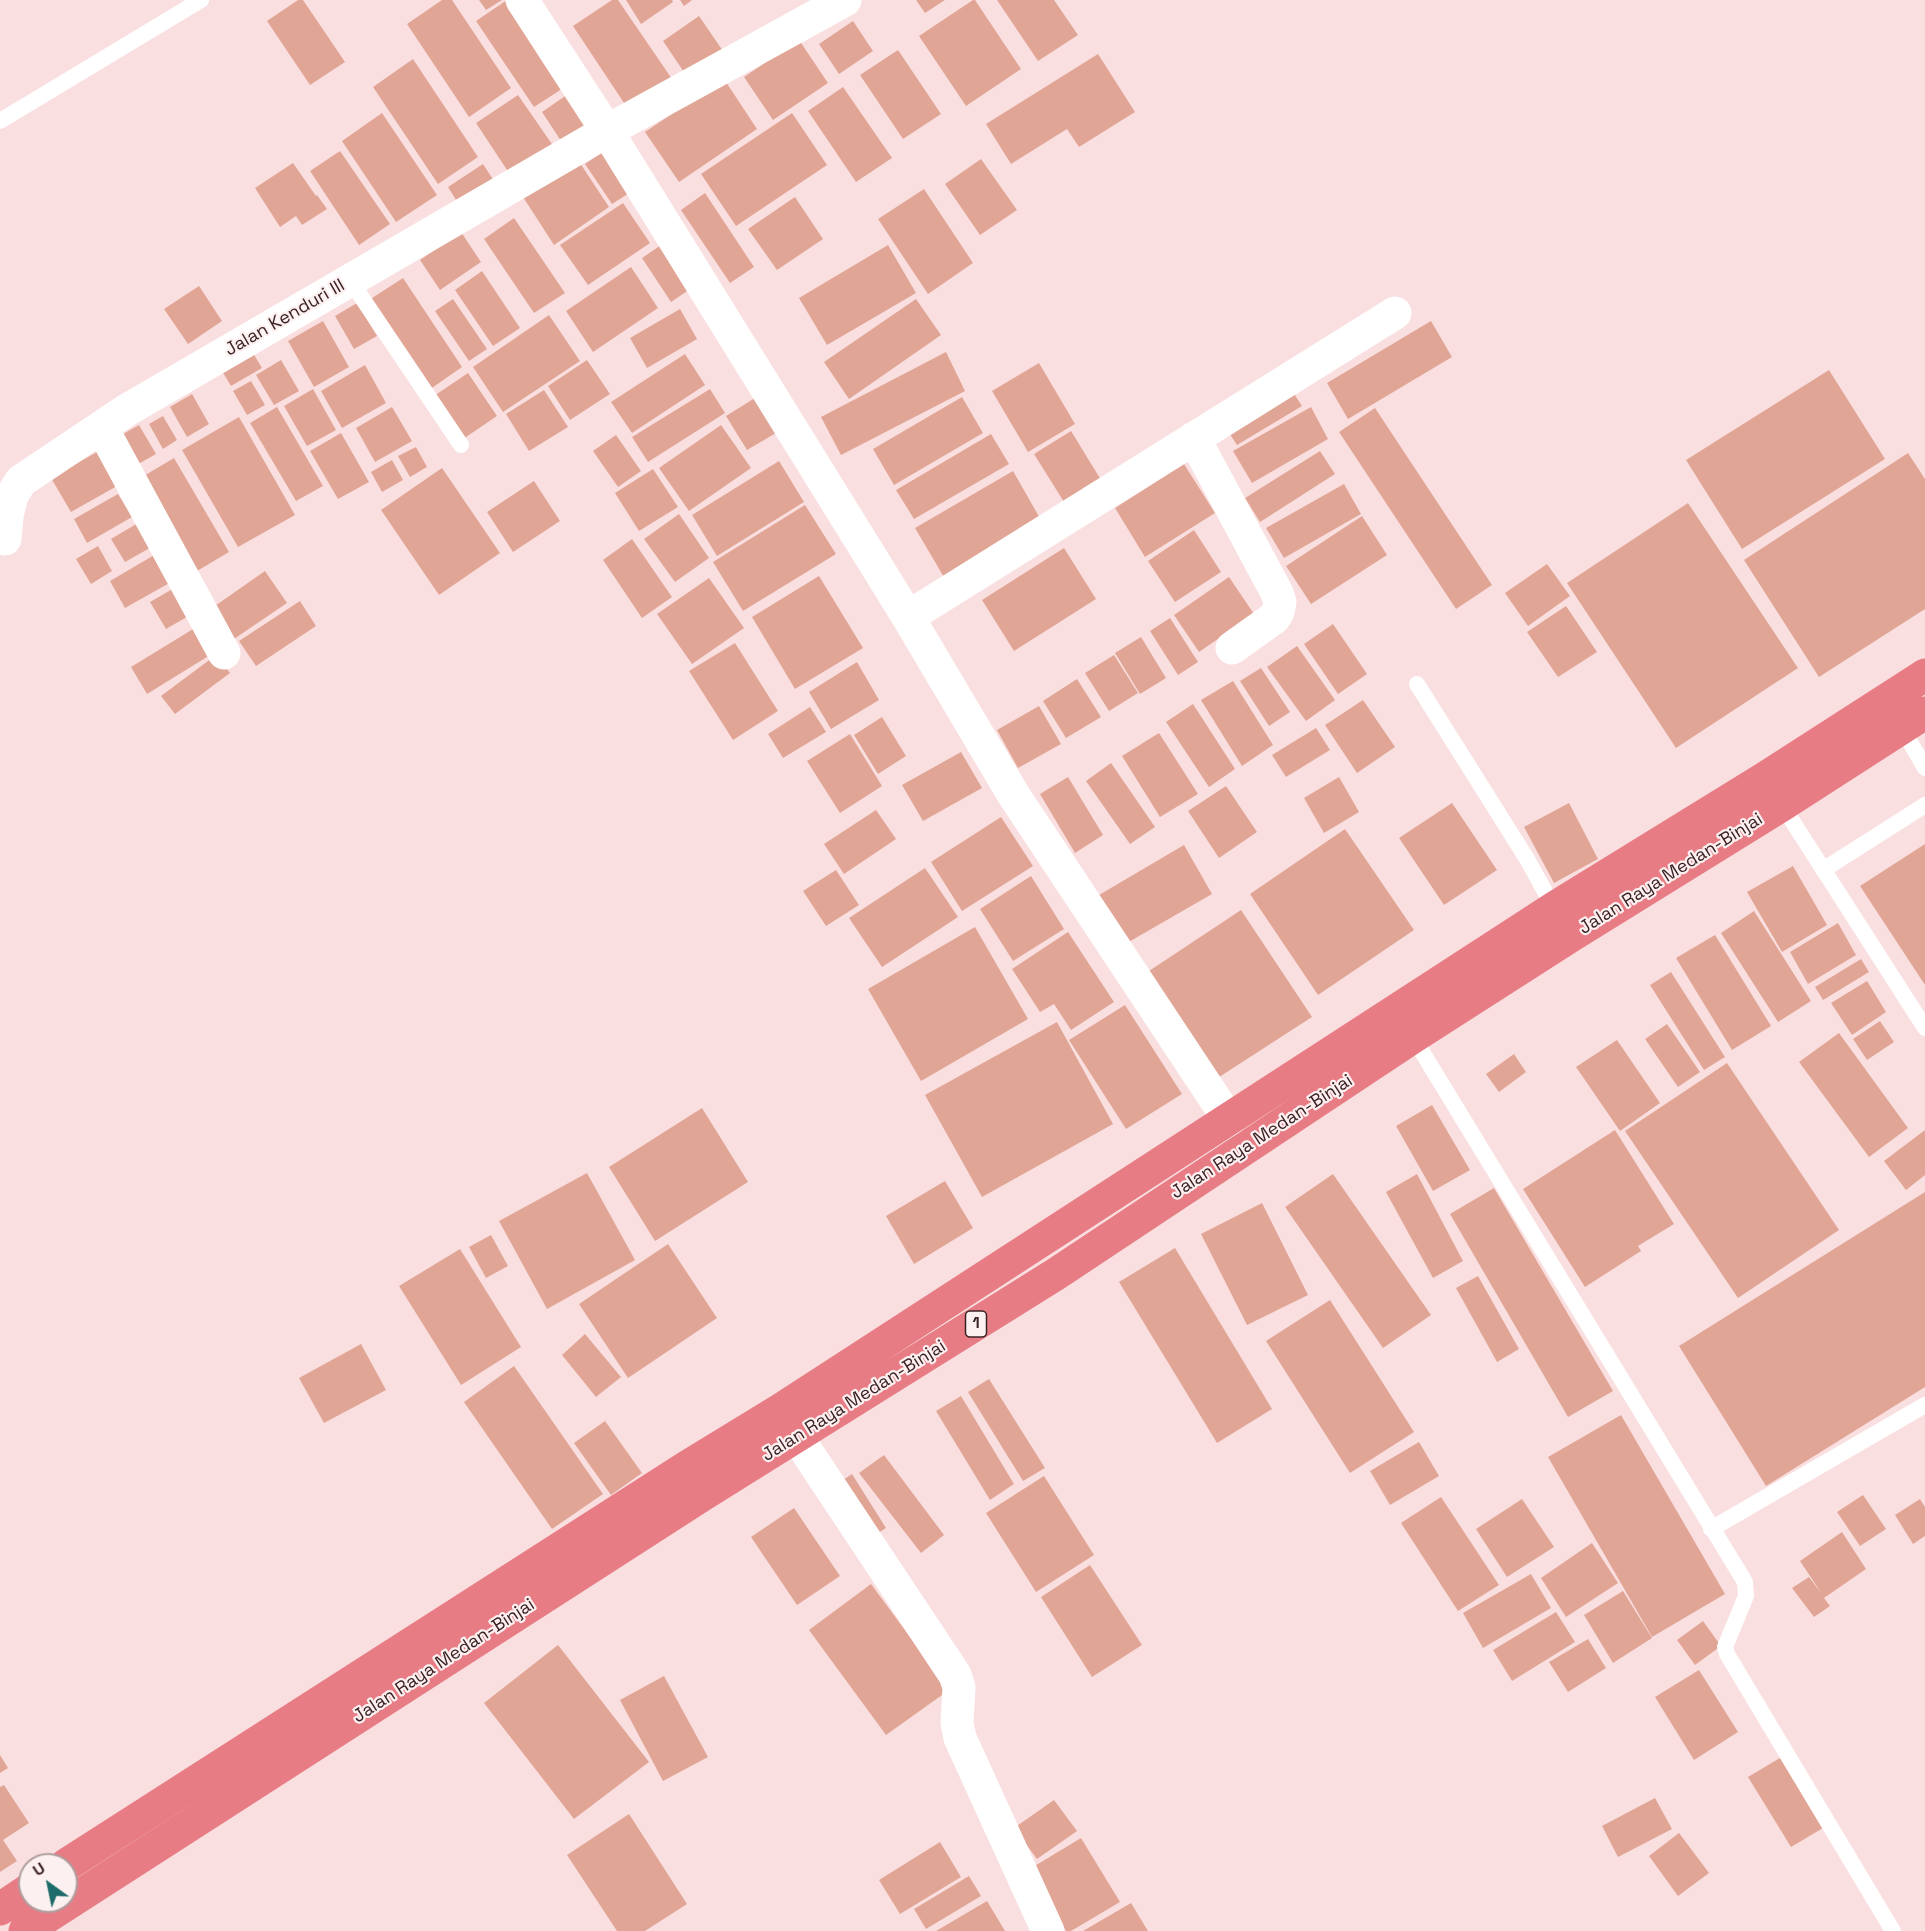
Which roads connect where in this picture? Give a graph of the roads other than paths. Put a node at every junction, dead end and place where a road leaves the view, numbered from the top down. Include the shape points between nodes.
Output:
1 (201, 0) edge
2 (522, 0) edge
3 (845, 0) edge
4 (0, 121) edge
5 (607, 131) junction
6 (350, 280) junction
7 (1395, 312) dead end
8 (102, 428) junction
9 (1194, 438) junction
10 (461, 445) dead end
11 (5, 539) dead end
12 (908, 616) junction
13 (1232, 648) dead end
14 (224, 653) dead end
15 (1925, 675) edge
16 (1417, 684) dead end
17 (1913, 721) edge
18 (1925, 768) edge
19 (1925, 805) edge
20 (1782, 806) junction
21 (1823, 870) junction
22 (1554, 908) junction
23 (1925, 1028) edge
24 (1413, 1037) junction
25 (1229, 1120) junction
26 (1925, 1405) edge
27 (796, 1437) junction
28 (1711, 1529) junction
29 (78, 1857) edge
30 (18, 1897) edge
31 (0, 1909) edge
32 (25, 1931) edge
33 (1048, 1931) edge
34 (1893, 1931) edge

1 - 4 lane
2 - 5 street
3 - 5 street, Jalan Kenduri III
5 - 6 street, Jalan Kenduri III
5 - 12 street
6 - 8 street, Jalan Kenduri III
6 - 10 lane
7 - 9 street
8 - 11 street, Jalan Kenduri III via 21,482 12,495
8 - 14 street
9 - 12 street
9 - 13 street via 1280,602 1274,618
12 - 25 street via 1012,794
15 - 22 highway, Jalan Raya Medan-Binjai / 1
16 - 22 lane
17 - 18 lane
17 - 20 highway, Jalan Raya Medan-Binjai / 1
19 - 21 lane
20 - 21 lane
20 - 24 highway, Jalan Raya Medan-Binjai / 1
21 - 23 lane
22 - 25 highway, Jalan Raya Medan-Binjai / 1
24 - 27 highway, Jalan Raya Medan-Binjai / 1 via 1056,1274
24 - 28 lane
25 - 29 highway, Jalan Raya Medan-Binjai / 1
26 - 28 lane
27 - 32 highway, Jalan Raya Medan-Binjai / 1
27 - 33 street via 955,1675 959,1687 960,1738
28 - 34 lane via 1746,1586 1726,1654
30 - 31 highway

